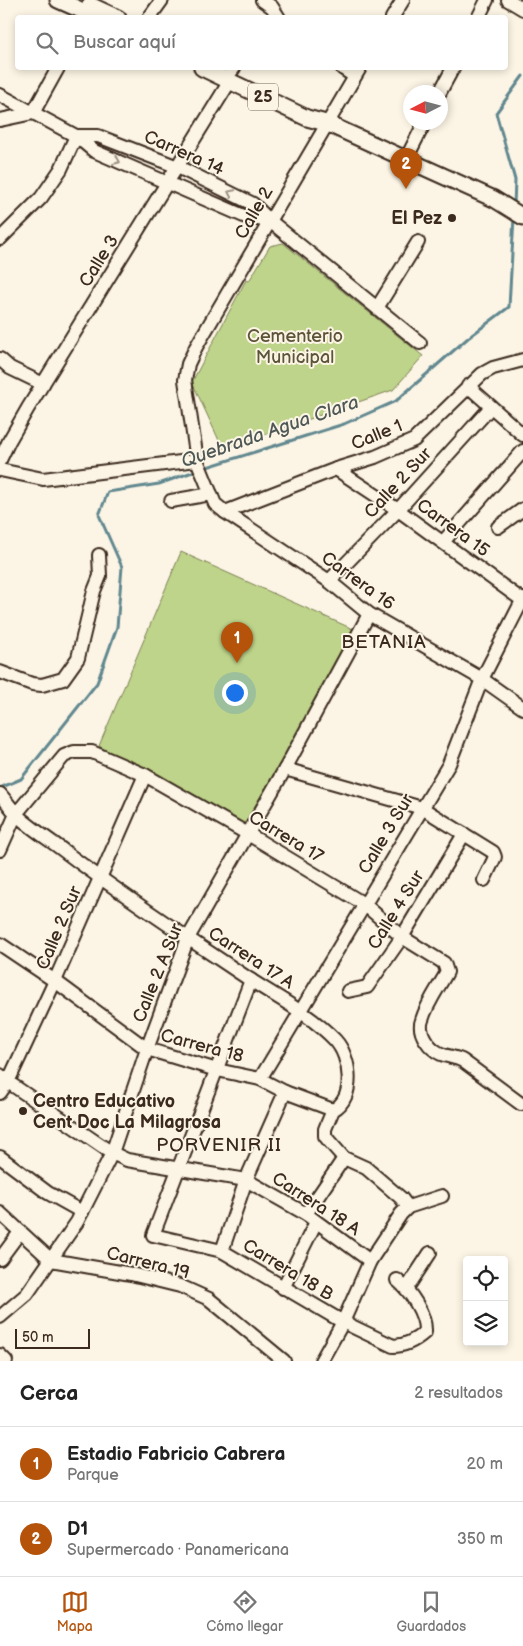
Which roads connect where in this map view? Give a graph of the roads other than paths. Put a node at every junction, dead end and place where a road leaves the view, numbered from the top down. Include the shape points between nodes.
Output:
1 (58, 0) edge
2 (162, 0) edge
3 (404, 0) edge
4 (487, 0) edge
5 (508, 0) edge
6 (89, 9) edge
7 (523, 9) edge
8 (108, 15) edge
9 (150, 15) edge
10 (394, 15) edge
11 (480, 15) edge
12 (57, 70) edge
13 (216, 70) edge
14 (452, 70) edge
15 (229, 72) edge
16 (357, 72) edge
17 (444, 85) edge
18 (0, 95) edge
19 (33, 113) junction
20 (0, 120) edge
21 (326, 123) junction
22 (420, 130) edge
23 (76, 136) junction
24 (406, 159) junction
25 (178, 167) junction
26 (168, 182) junction
27 (523, 217) edge
28 (270, 221) junction
29 (0, 240) edge
30 (418, 242) dead end
31 (378, 308) junction
32 (420, 343) dead end
33 (0, 359) edge
34 (523, 360) edge
35 (185, 380) joint
36 (43, 384) junction
37 (468, 386) junction
38 (490, 407) junction
39 (523, 435) edge
40 (523, 451) edge
41 (0, 460) edge
42 (198, 463) junction
43 (336, 469) junction
44 (0, 470) edge
45 (209, 489) junction
46 (171, 501) dead end
47 (523, 509) edge
48 (398, 510) junction
49 (225, 512) junction
50 (498, 527) dead end
51 (442, 542) junction
52 (98, 554) dead end
53 (329, 582) junction
54 (523, 599) edge
55 (369, 614) junction
56 (0, 672) edge
57 (482, 680) junction
58 (523, 708) edge
59 (285, 769) junction
60 (145, 775) junction
61 (0, 794) edge
62 (422, 808) junction
63 (14, 810) junction
64 (248, 834) junction
65 (464, 834) junction
66 (0, 850) edge
67 (99, 878) junction
68 (484, 880) dead end
69 (364, 904) junction
70 (402, 937) junction
71 (188, 938) junction
72 (0, 944) edge
73 (251, 980) junction
74 (55, 982) junction
75 (348, 991) dead end
76 (301, 1012) junction
77 (147, 1049) junction
78 (216, 1070) junction
79 (4, 1078) edge
80 (260, 1079) junction
81 (285, 1092) junction
82 (0, 1093) edge
83 (521, 1104) dead end
84 (332, 1110) junction
85 (112, 1153) junction
86 (0, 1157) edge
87 (344, 1158) junction
88 (179, 1168) junction
89 (246, 1180) junction
90 (442, 1196) dead end
91 (408, 1207) junction
92 (82, 1212) junction
93 (0, 1213) edge
94 (311, 1218) junction
95 (20, 1232) junction
96 (222, 1251) junction
97 (430, 1253) dead end
98 (0, 1259) edge
99 (51, 1260) junction
100 (370, 1261) junction
101 (283, 1288) junction
102 (0, 1317) edge
103 (343, 1322) junction
104 (0, 1355) edge
105 (6, 1361) edge
106 (284, 1361) edge
107 (321, 1361) edge

1 - 6 main road
2 - 9 street
3 - 10 street
4 - 11 street
5 - 7 street
6 - 8 main road
12 - 19 street
13 - 15 main road, 25
14 - 17 street
15 - 21 main road, 25 via 307,118
15 - 25 street, Calle 3
16 - 21 street, Calle 2
18 - 19 street, Carrera 14
19 - 20 street
19 - 23 street, Carrera 14
21 - 24 main road, 25
21 - 28 street, Calle 2
22 - 24 street
23 - 25 street, Carrera 14 via 98,136
23 -> 26 street, Carrera 14 via 94,151
23 - 29 street via 61,170 41,198
24 - 27 main road, 25 via 494,199
25 - 26 street, Calle 3
28 -> 25 street, Carrera 14 via 253,204
26 - 28 street, Carrera 14 via 246,217
26 - 36 street, Calle 3
28 - 31 street, Carrera 14
28 - 35 street, Calle 2 via 196,347
30 - 31 street
31 - 32 street, Carrera 14
33 - 36 street via 10,368
34 - 37 street, Calle 1 via 493,368
35 - 42 street, Carrera 16
36 - 41 street, Calle 3
37 - 38 street
37 - 43 street, Calle 1 via 414,440 376,457
38 - 39 street
38 - 48 street, Calle 2 Sur
40 - 51 street
42 - 44 street via 43,478
42 - 45 street, Carrera 16
43 - 48 street, Carrera 15
43 - 49 street, Calle 1
45 - 46 street
45 - 49 street, Carrera 16 via 215,504
47 - 50 street
48 - 51 street, Carrera 15
48 - 53 street, Calle 2 Sur
49 - 53 street, Carrera 16
51 - 54 street, Carrera 15
52 - 56 street via 100,576 78,658 63,679 42,685 32,684
53 - 55 street, Carrera 16
54 - 57 street, Calle 3 Sur
55 - 57 street, Carrera 16
55 - 59 street, Calle 2 A Sur
57 - 58 street, Carrera 16
57 - 62 street, Calle 3 Sur via 449,764
59 - 62 street
59 - 64 street, Calle 2 A Sur
60 - 63 street, Carrera 17 via 92,752 74,752 64,756
60 - 64 street, Carrera 17
60 - 67 street, Calle 2 Sur
61 - 63 street, Carrera 17 A
62 - 65 street
62 - 69 street, Calle 3 Sur
63 - 66 street
63 - 67 street, Carrera 17 A
64 - 69 street, Carrera 17
64 - 71 street, Calle 2 A Sur
65 - 68 street via 493,852 495,857
65 - 70 street, Calle 4 Sur
67 - 71 street, Carrera 17 A
67 - 74 street, Calle 2 Sur
69 - 70 street, Carrera 17
69 - 76 street, Calle 3 Sur
70 - 75 street, Calle 4 Sur via 367,987
70 - 83 street, Carrera 17 via 444,963 447,972 421,1020 422,1034 428,1043 440,1054 463,1061
71 - 73 street, Carrera 17 A
71 - 77 street, Calle 2 A Sur
72 - 74 street, Carrera 18
73 - 76 street, Carrera 17 A
73 - 78 street
74 - 77 street, Carrera 18
74 - 79 street, Calle 2 Sur
76 - 80 street, Calle 3 Sur
76 - 84 street, Carrera 17 A via 336,1041 346,1056 349,1071 347,1092 339,1107
77 - 78 street, Carrera 18
77 - 85 street, Calle 2 A Sur
78 - 80 street, Carrera 18
78 - 88 street
79 - 82 street, Calle 2 Sur
79 - 85 street, Carrera 18 A
80 - 81 street, Carrera 18
81 - 84 street, Carrera 18
81 - 89 street
84 - 87 street via 325,1136
85 - 88 street, Carrera 18 A via 127,1160
85 - 92 street, Calle 2 A Sur
86 - 92 street via 48,1193
87 - 91 street via 366,1168
87 - 94 street
88 - 89 street, Carrera 18 A
88 - 96 street, Carrera 18 B via 153,1235
89 - 94 street, Carrera 18 A
89 - 96 street
90 - 91 street
91 - 100 street
92 - 99 street, Calle 2 A Sur
93 - 95 street
94 - 100 street, Carrera 18 A
94 - 101 street
95 - 98 street
95 - 99 street
96 - 101 street, Carrera 18 B
97 - 103 street, Carrera 18 B via 402,1284 413,1298 425,1324 425,1332 418,1338 393,1346
99 - 102 street, Calle 2 A Sur via 27,1294
99 - 106 street, Carrera 19 via 180,1286 209,1300
100 - 103 street
101 - 103 street, Carrera 18 B
103 - 107 street
104 - 105 street

